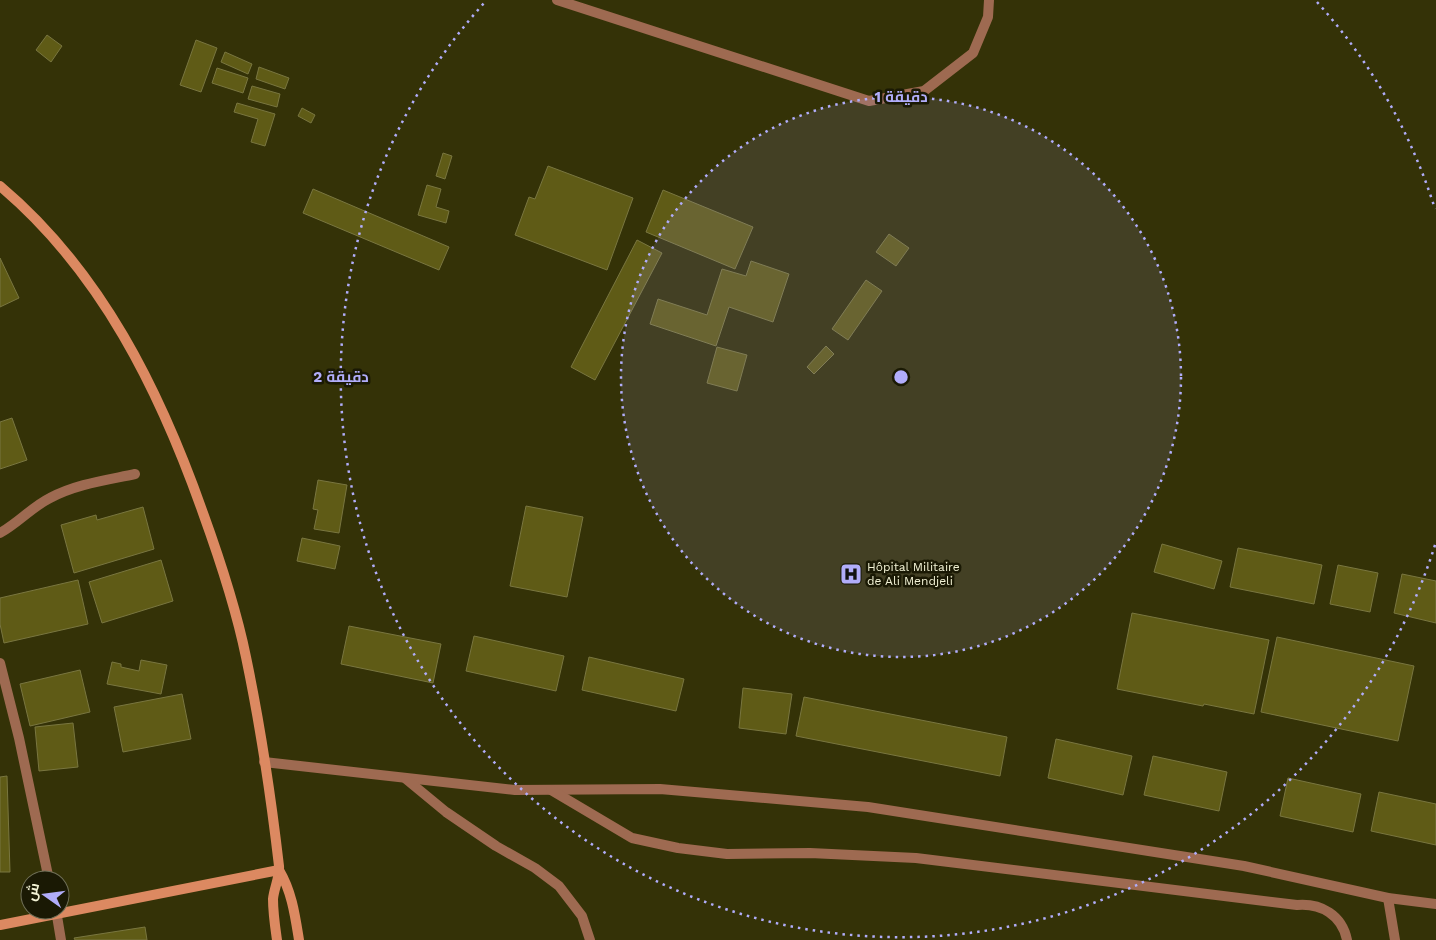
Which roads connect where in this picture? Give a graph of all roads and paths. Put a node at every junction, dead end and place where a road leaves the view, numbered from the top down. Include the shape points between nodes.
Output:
1 (557, 0) edge
2 (989, 0) edge
3 (0, 186) edge
4 (136, 474) dead end
5 (0, 532) edge
6 (0, 663) edge
7 (264, 762) junction
8 (405, 778) junction
9 (550, 790) junction
10 (48, 870) edge
11 (279, 870) junction
12 (1388, 898) junction
13 (1436, 904) edge
14 (70, 909) edge
15 (22, 920) edge
16 (57, 920) edge
17 (0, 925) edge
18 (61, 940) edge
19 (277, 940) edge
20 (299, 940) edge
21 (590, 940) edge
22 (1347, 940) edge
23 (1395, 940) edge

1 - 2 street via 869,101 924,90 973,53 988,17
3 - 7 main road via 64,249 87,279 129,342 152,389 193,483 231,598 246,656
4 - 5 street via 71,489 34,508
6 - 10 street
7 - 8 street
7 - 11 main road
8 - 9 street via 515,790
8 - 21 street via 446,812 559,886 582,916
9 - 12 street via 660,789 868,807 1244,866
9 - 22 street via 632,838 678,848 727,854 810,853 916,858 1310,904 1332,913 1340,922
11 - 14 main road
11 - 19 main road via 273,898
11 - 20 main road via 288,885
12 - 13 street
12 - 23 street
15 - 17 main road
16 - 18 street

